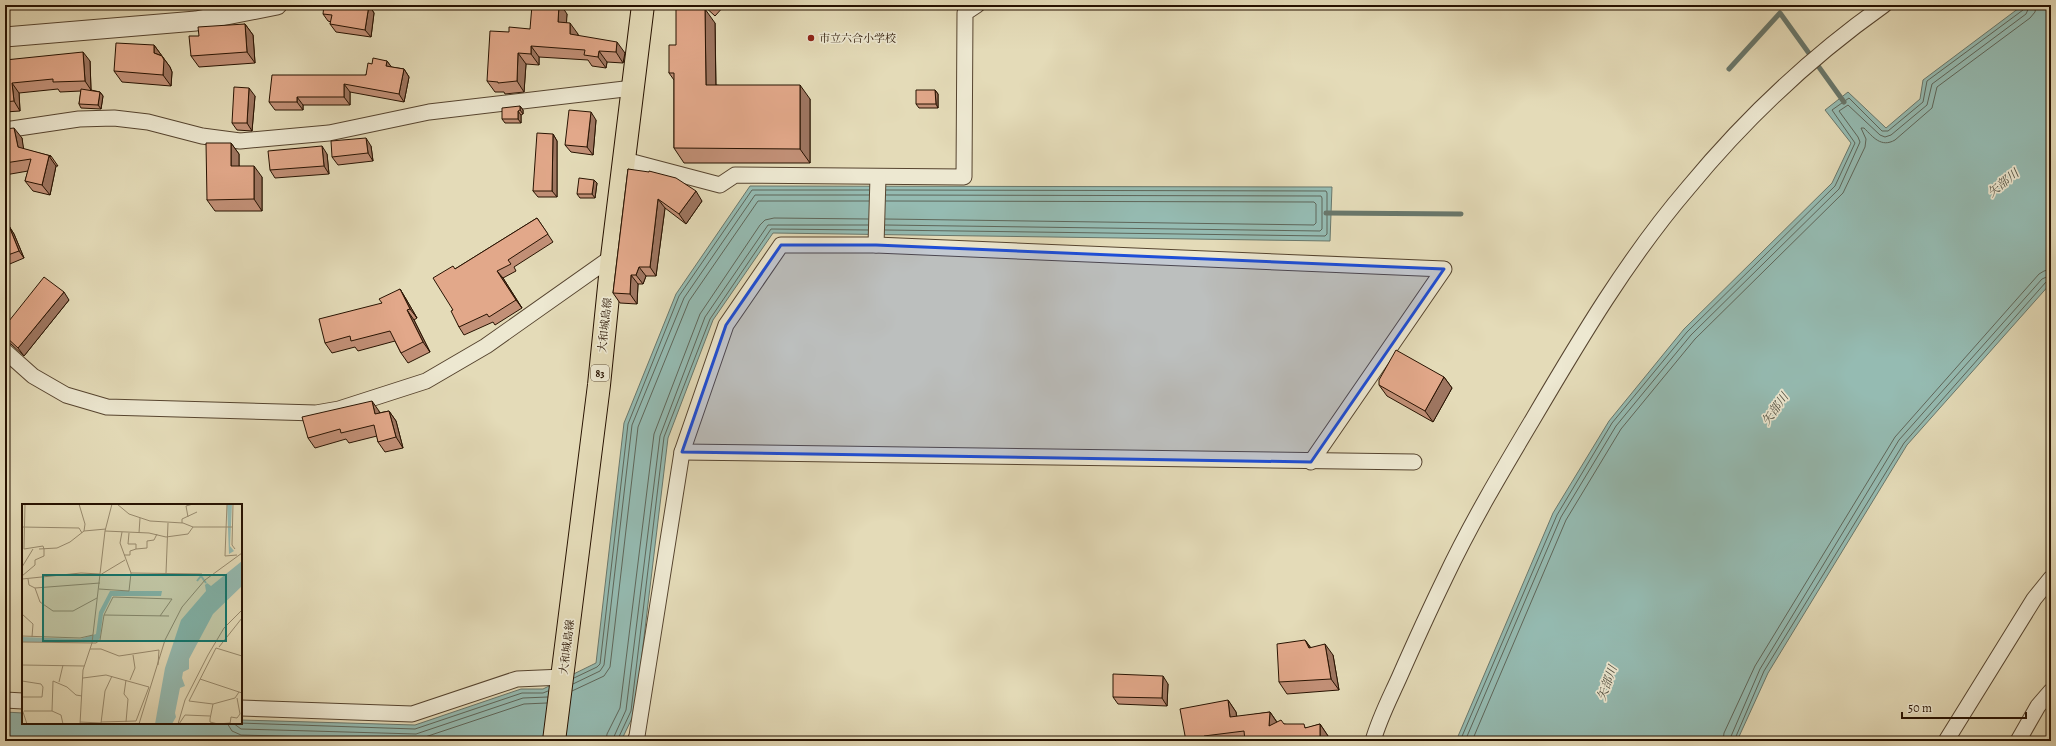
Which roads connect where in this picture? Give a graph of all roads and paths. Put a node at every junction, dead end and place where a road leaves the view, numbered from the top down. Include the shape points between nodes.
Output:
1 (276, 5) edge
2 (643, 5) edge
3 (977, 5) edge
4 (1884, 5) edge
5 (5, 38) edge
6 (633, 88) junction
7 (5, 130) edge
8 (625, 160) junction
9 (878, 177) junction
10 (876, 245) junction
11 (612, 257) junction
12 (5, 351) edge
13 (682, 452) junction
14 (1311, 462) junction
15 (1414, 462) dead end
16 (2051, 578) edge
17 (563, 677) junction
18 (2051, 691) edge
19 (5, 700) edge
20 (22, 701) edge
21 (242, 708) edge
22 (554, 741) edge
23 (635, 741) edge
24 (1373, 741) edge
25 (1946, 741) edge
26 (2018, 741) edge

1 - 5 street via 196,21
2 - 6 main road, 大和城島線 / 83
3 - 9 street via 965,13 964,177
4 - 24 street via 1815,59 1723,147 1686,189 1604,302 1469,528 1427,613
6 - 7 street via 429,112 329,133 240,141 202,136 148,122 114,118 79,119
6 - 8 main road, 大和城島線 / 83
8 - 9 street via 720,185 735,175
8 - 11 main road, 大和城島線 / 83
9 - 10 street
10 - 13 street via 781,245 726,325
10 - 14 street via 1444,269
11 - 12 street via 486,346 426,381 316,414 107,407 66,395 32,376
11 - 17 main road, 大和城島線 / 83
13 - 14 street
13 - 23 street via 638,736
14 - 15 street
16 - 25 street via 2034,598
17 - 21 street via 517,679 412,714
17 - 22 main road, 大和城島線 / 83
18 - 26 street via 2038,706
19 - 20 street

